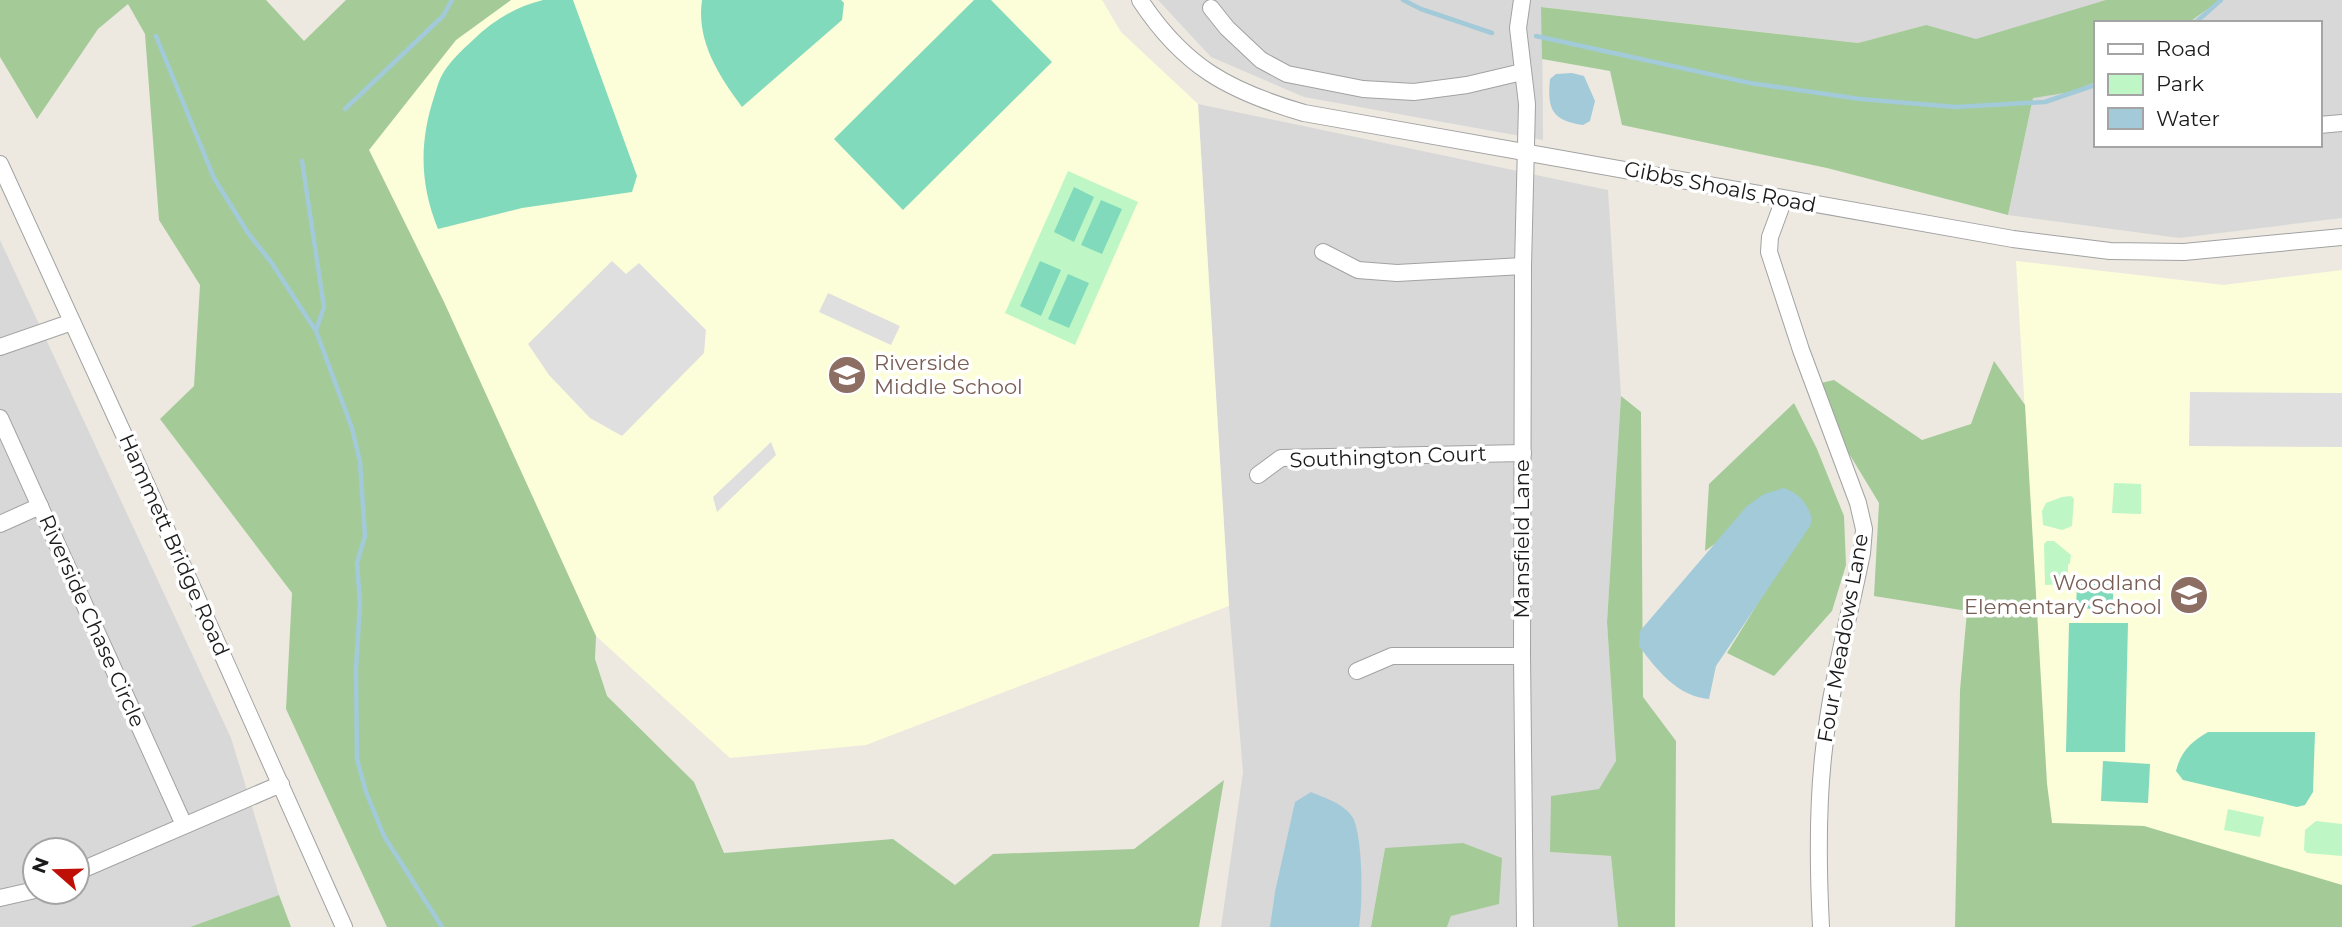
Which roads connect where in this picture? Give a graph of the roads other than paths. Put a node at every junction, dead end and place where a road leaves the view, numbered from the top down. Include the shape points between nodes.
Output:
1 (1140, 0) edge
2 (1522, 0) edge
3 (1211, 8) dead end
4 (1522, 72) junction
5 (2342, 123) edge
6 (2321, 125) edge
7 (1525, 151) junction
8 (0, 164) edge
9 (1784, 199) junction
10 (2342, 237) edge
11 (1323, 252) dead end
12 (1523, 267) junction
13 (72, 322) junction
14 (0, 347) edge
15 (0, 418) edge
16 (1523, 453) junction
17 (1258, 475) dead end
18 (40, 506) junction
19 (0, 524) edge
20 (1522, 656) junction
21 (1357, 671) dead end
22 (281, 784) junction
23 (184, 825) junction
24 (91, 866) edge
25 (21, 893) edge
26 (0, 898) edge
27 (344, 927) edge
28 (1525, 927) edge
29 (1821, 927) edge

1 - 7 street, Gibbs Shoals Road via 1195,64 1232,88 1304,113
2 - 4 street, Mansfield Lane via 1518,28
3 - 4 street via 1261,60 1287,74 1363,89 1414,92
4 - 7 street, Mansfield Lane via 1527,104
5 - 6 street
7 - 9 street, Gibbs Shoals Road
7 - 12 street, Mansfield Lane
8 - 13 street, Hammett Bridge Road
9 - 10 street, Gibbs Shoals Road via 1971,233 2110,251 2204,251
9 - 29 street, Four Meadows Lane via 1769,252 1864,529 1824,751
11 - 12 street via 1358,270 1397,273
12 - 16 street, Mansfield Lane
13 - 14 street
13 - 22 street, Hammett Bridge Road
15 - 18 street, Riverside Chase Circle
16 - 17 street, Southington Court via 1281,458
16 - 20 street, Mansfield Lane
18 - 19 street
18 - 23 street, Riverside Chase Circle
20 - 21 street via 1392,656
20 - 28 street, Mansfield Lane
22 - 23 street
22 - 27 street, Hammett Bridge Road
23 - 24 street
25 - 26 street

